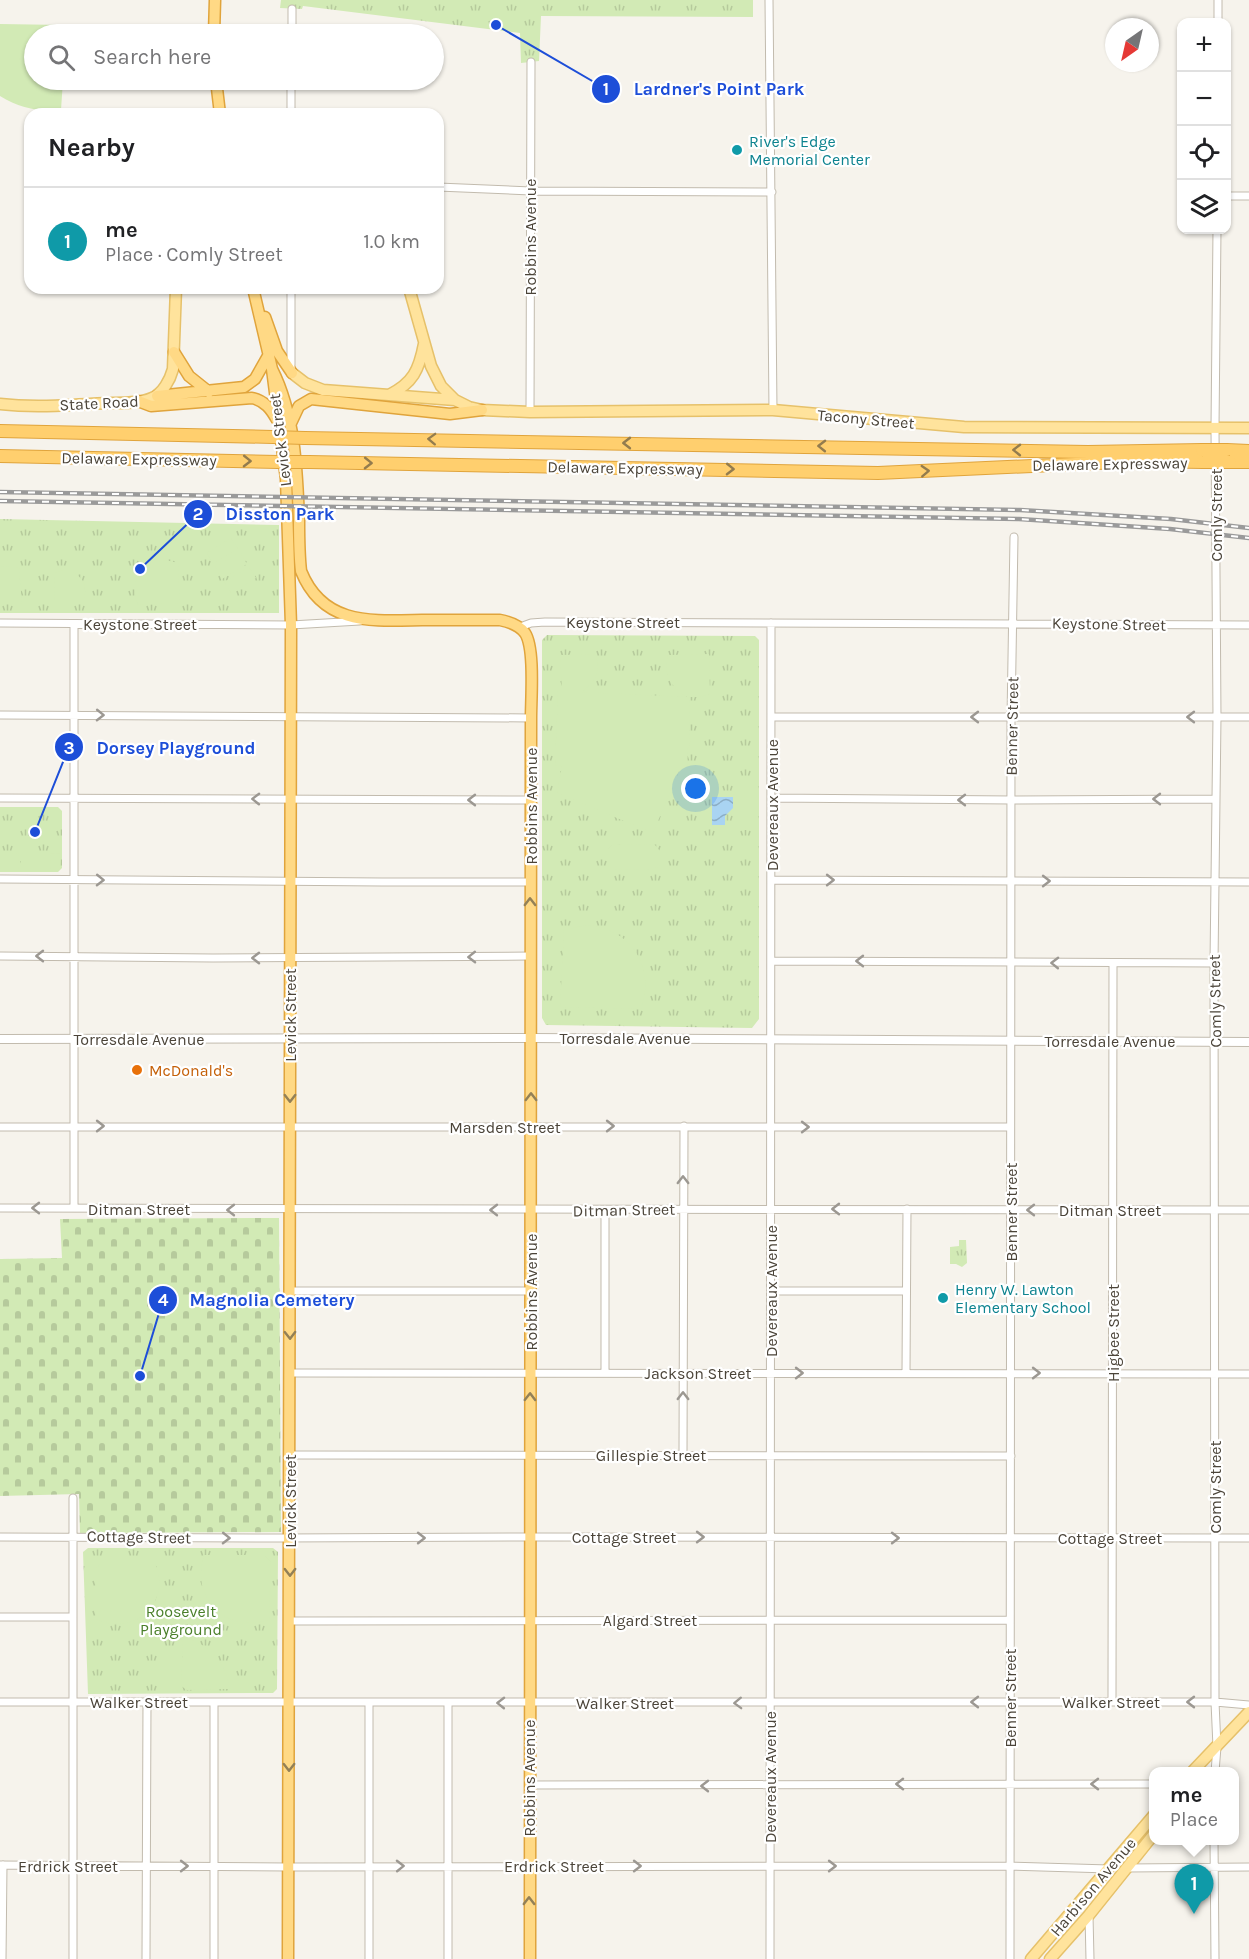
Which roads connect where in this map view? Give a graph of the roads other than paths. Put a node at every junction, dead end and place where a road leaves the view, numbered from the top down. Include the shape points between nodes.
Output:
1 (214, 0) edge
2 (770, 0) edge
3 (1218, 0) edge
4 (292, 9) dead end
5 (1218, 18) edge
6 (214, 24) edge
7 (292, 24) edge
8 (531, 62) dead end
9 (217, 90) edge
10 (291, 90) edge
11 (219, 108) edge
12 (291, 108) edge
13 (444, 187) edge
14 (531, 191) junction
15 (772, 192) junction
16 (1231, 196) edge
17 (1249, 196) edge
18 (1217, 234) edge
19 (176, 294) edge
20 (254, 294) edge
21 (255, 294) edge
22 (291, 294) edge
23 (411, 294) edge
24 (424, 343) junction
25 (174, 352) junction
26 (268, 356) junction
27 (272, 369) junction
28 (292, 373) junction
29 (209, 392) junction
30 (389, 395) junction
31 (157, 396) junction
32 (455, 400) junction
33 (138, 401) junction
34 (0, 404) edge
35 (482, 410) junction
36 (773, 410) junction
37 (530, 412) junction
38 (279, 422) junction
39 (291, 423) junction
40 (1215, 428) junction
41 (1249, 428) edge
42 (0, 431) edge
43 (1249, 451) edge
44 (0, 456) edge
45 (1202, 456) junction
46 (1228, 456) junction
47 (1249, 462) edge
48 (1014, 537) dead end
49 (370, 621) junction
50 (0, 623) edge
51 (771, 623) junction
52 (1014, 623) junction
53 (74, 624) junction
54 (291, 625) junction
55 (1216, 625) junction
56 (1249, 626) edge
57 (520, 627) junction
58 (0, 715) edge
59 (74, 715) junction
60 (290, 717) junction
61 (772, 717) junction
62 (1217, 717) junction
63 (1249, 717) edge
64 (531, 718) junction
65 (1011, 718) junction
66 (0, 798) edge
67 (74, 798) junction
68 (772, 798) junction
69 (1215, 799) junction
70 (291, 800) junction
71 (530, 800) junction
72 (1011, 800) junction
73 (0, 879) edge
74 (73, 879) junction
75 (772, 880) junction
76 (1011, 881) junction
77 (291, 882) junction
78 (530, 882) junction
79 (1216, 882) junction
80 (1249, 882) edge
81 (0, 956) edge
82 (74, 956) junction
83 (530, 956) junction
84 (290, 958) junction
85 (772, 961) junction
86 (1011, 962) junction
87 (1214, 963) junction
88 (1113, 964) junction
89 (531, 1038) junction
90 (0, 1039) edge
91 (74, 1039) junction
92 (290, 1039) junction
93 (771, 1039) junction
94 (1012, 1040) junction
95 (1113, 1041) junction
96 (1216, 1041) junction
97 (1249, 1042) edge
98 (73, 1126) junction
99 (531, 1126) junction
100 (684, 1126) junction
101 (0, 1127) edge
102 (771, 1127) junction
103 (1010, 1127) junction
104 (290, 1128) junction
105 (0, 1208) edge
106 (74, 1208) junction
107 (683, 1209) junction
108 (771, 1209) junction
109 (908, 1209) junction
110 (1011, 1209) junction
111 (1113, 1209) junction
112 (290, 1210) junction
113 (530, 1210) junction
114 (1216, 1210) junction
115 (1249, 1210) edge
116 (605, 1211) junction
117 (290, 1290) junction
118 (530, 1291) junction
119 (771, 1291) junction
120 (906, 1291) junction
121 (683, 1372) junction
122 (291, 1373) junction
123 (531, 1373) junction
124 (605, 1373) junction
125 (771, 1373) junction
126 (906, 1373) junction
127 (1010, 1373) junction
128 (1113, 1374) junction
129 (1215, 1374) junction
130 (1249, 1374) edge
131 (290, 1455) junction
132 (683, 1455) junction
133 (771, 1455) junction
134 (529, 1456) junction
135 (1011, 1456) junction
136 (73, 1498) dead end
137 (73, 1536) junction
138 (0, 1537) edge
139 (530, 1537) junction
140 (290, 1538) junction
141 (771, 1538) junction
142 (1011, 1538) junction
143 (1113, 1538) junction
144 (1215, 1538) junction
145 (1249, 1538) edge
146 (0, 1617) edge
147 (73, 1617) junction
148 (770, 1620) junction
149 (1011, 1620) junction
150 (290, 1621) junction
151 (530, 1621) junction
152 (147, 1701) junction
153 (770, 1701) junction
154 (0, 1702) edge
155 (73, 1702) junction
156 (214, 1702) junction
157 (289, 1702) junction
158 (1011, 1702) junction
159 (1113, 1702) junction
160 (1215, 1702) junction
161 (369, 1703) junction
162 (448, 1703) junction
163 (530, 1703) junction
164 (1249, 1706) edge
165 (1249, 1712) edge
166 (1216, 1747) junction
167 (1197, 1767) edge
168 (1205, 1767) edge
169 (1215, 1767) edge
170 (1011, 1784) junction
171 (1149, 1784) edge
172 (529, 1785) junction
173 (771, 1786) junction
174 (1149, 1821) edge
175 (1149, 1840) edge
176 (1214, 1845) edge
177 (1, 1865) edge
178 (73, 1866) junction
179 (147, 1866) junction
180 (214, 1866) junction
181 (448, 1866) junction
182 (529, 1866) junction
183 (771, 1866) junction
184 (1010, 1866) junction
185 (288, 1867) junction
186 (369, 1867) junction
187 (1214, 1867) junction
188 (1249, 1867) edge
189 (1127, 1868) junction
190 (1109, 1869) junction
191 (1089, 1915) junction
192 (2, 1959) edge
193 (73, 1959) edge
194 (146, 1959) edge
195 (214, 1959) edge
196 (288, 1959) edge
197 (369, 1959) edge
198 (448, 1959) edge
199 (530, 1959) edge
200 (770, 1959) edge
201 (1010, 1959) edge
202 (1031, 1959) edge
203 (1050, 1959) edge
204 (1090, 1959) edge
205 (1215, 1959) edge

1 - 6 highway
2 - 15 street
3 - 5 street
4 - 7 street
8 - 14 street, Robbins Avenue
9 - 11 highway
10 - 12 street
13 - 14 street
14 - 15 street
14 - 37 street, Robbins Avenue
15 - 36 street
16 - 17 street
18 - 40 street, Comly Street
19 - 25 main road, State Road
20 - 26 highway
21 - 28 highway via 277,351
22 - 28 street, Levick Street
23 - 24 main road
24 - 30 main road via 413,377
24 - 32 main road via 436,378
25 - 29 highway via 189,376
25 - 31 main road, State Road via 171,376
26 - 27 highway
26 - 29 highway via 248,385
27 - 38 highway, Levick Street
27 - 39 highway, Levick Street
28 - 30 main road via 317,388
29 - 31 highway
30 - 32 main road
31 - 33 main road, State Road
32 - 35 main road
33 - 34 main road, State Road via 48,406
33 - 38 highway via 151,406 252,398 269,407
35 - 37 main road, Tacony Street
35 - 39 highway via 450,414 315,399 299,406
36 - 37 main road, Tacony Street
36 - 40 main road, Tacony Street via 964,427
38 - 54 highway, Levick Street via 287,500
39 - 49 highway, Levick Street via 298,480 300,563 305,580 333,610
40 - 41 main road, Tacony Street
40 - 55 street, Comly Street
45 -> 42 highway, Delaware Expressway, bridge
43 - 46 highway, Delaware Expressway
44 -> 45 highway, Delaware Expressway, bridge via 878,473
45 - 46 highway, Delaware Expressway, bridge
46 - 47 highway, Delaware Expressway
48 - 52 street, Benner Street
49 - 54 street, Keystone Street
49 - 57 highway, Keystone Street via 500,620
50 - 53 street, Keystone Street
51 - 52 street, Keystone Street
51 - 57 street, Keystone Street via 545,622
51 - 61 street, Devereaux Avenue
52 - 55 street, Keystone Street
52 - 65 street, Benner Street
53 - 54 street, Keystone Street
53 - 59 street
54 - 60 highway, Levick Street
55 - 56 street, Keystone Street
55 - 62 street, Comly Street
57 - 64 highway, Robbins Avenue via 526,634 530,656
58 - 59 street
59 -> 60 street
59 - 67 street
60 - 64 street
60 - 70 highway, Levick Street
65 -> 61 street
61 - 68 street, Devereaux Avenue
62 - 63 street
62 -> 65 street
62 - 69 street, Comly Street
64 - 71 highway, Robbins Avenue
65 - 72 street, Benner Street
66 - 67 street
70 -> 67 street
67 - 74 street
72 -> 68 street
68 - 75 street, Devereaux Avenue
69 -> 72 street
69 - 79 street, Comly Street
71 -> 70 street
70 - 77 highway, Levick Street
71 - 78 highway, Robbins Avenue
72 - 76 street, Benner Street
73 - 74 street
74 -> 77 street
74 - 82 street
75 -> 76 street
75 - 85 street, Devereaux Avenue
76 -> 79 street
76 - 86 street, Benner Street
77 - 78 street
77 - 84 highway, Levick Street
83 -> 78 highway, Robbins Avenue
79 - 80 street
79 - 87 street, Comly Street
82 -> 81 street
84 -> 82 street
82 - 91 street
83 -> 84 street
83 - 89 highway, Robbins Avenue
84 - 92 highway, Levick Street
86 -> 85 street
85 - 93 street, Devereaux Avenue
88 -> 86 street
86 - 94 street, Benner Street
87 - 88 street
87 - 96 street, Comly Street
88 - 95 street, Higbee Street
89 - 92 street, Torresdale Avenue
89 - 93 street, Torresdale Avenue
99 -> 89 highway, Robbins Avenue
90 - 91 street, Torresdale Avenue
91 - 92 street, Torresdale Avenue
91 - 98 street
92 -> 104 highway, Levick Street
93 - 94 street, Torresdale Avenue
93 - 102 street, Devereaux Avenue
94 - 95 street, Torresdale Avenue
94 - 103 street, Benner Street
95 - 96 street, Torresdale Avenue
95 - 111 street, Higbee Street
96 - 97 street, Torresdale Avenue
96 - 114 street, Comly Street
98 - 101 street, Marsden Street
98 -> 104 street, Marsden Street
98 - 106 street
99 -> 100 street, Marsden Street
99 - 104 street, Marsden Street
99 - 113 highway, Robbins Avenue
100 - 102 street, Marsden Street
107 -> 100 street
102 -> 103 street, Marsden Street
102 - 108 street, Devereaux Avenue
103 - 110 street, Benner Street
104 - 112 highway, Levick Street
106 -> 105 street, Ditman Street
112 -> 106 street, Ditman Street
107 - 108 street, Ditman Street
107 - 116 street, Ditman Street
107 - 121 street
109 -> 108 street, Ditman Street
108 - 119 street, Devereaux Avenue
109 - 110 street, Ditman Street
109 - 120 street
111 -> 110 street, Ditman Street
110 - 127 street, Benner Street
111 - 114 street, Ditman Street
111 - 128 street, Higbee Street
113 -> 112 street, Ditman Street
112 - 117 highway, Levick Street
113 - 116 street, Ditman Street
113 - 118 highway, Robbins Avenue
114 - 115 street, Ditman Street
114 - 129 street, Comly Street
116 - 124 street
117 - 118 street
117 -> 122 highway, Levick Street
118 - 123 highway, Robbins Avenue
119 - 120 street
119 - 125 street, Devereaux Avenue
120 - 126 street
121 - 124 street, Jackson Street
121 - 125 street, Jackson Street
132 -> 121 street
122 - 123 street, Jackson Street
122 - 131 highway, Levick Street
123 - 124 street, Jackson Street
134 -> 123 highway, Robbins Avenue
125 -> 126 street, Jackson Street
125 - 133 street, Devereaux Avenue
126 - 127 street, Jackson Street
127 -> 128 street, Jackson Street
127 - 135 street, Benner Street
128 - 129 street, Jackson Street
128 - 143 street, Higbee Street
129 - 130 street, Jackson Street
129 - 144 street, Comly Street
131 - 134 street, Gillespie Street
131 - 140 highway, Levick Street
132 - 133 street, Gillespie Street
132 - 134 street, Gillespie Street
133 - 135 street, Gillespie Street
133 - 141 street, Devereaux Avenue
134 - 139 highway, Robbins Avenue
135 - 142 street, Benner Street
136 - 137 street
137 - 138 street, Cottage Street
137 -> 140 street, Cottage Street
137 - 147 street
140 -> 139 street, Cottage Street
139 -> 141 street, Cottage Street
139 - 151 highway, Robbins Avenue
140 -> 150 highway, Levick Street
141 -> 142 street, Cottage Street
141 - 148 street, Devereaux Avenue
142 - 143 street, Cottage Street
142 - 149 street, Benner Street
143 - 144 street, Cottage Street
143 - 159 street, Higbee Street
144 - 145 street, Cottage Street
144 - 160 street, Comly Street
146 - 147 street
147 - 155 street
148 - 149 street, Algard Street
148 - 151 street, Algard Street
148 - 153 street, Devereaux Avenue
149 - 158 street, Benner Street
150 - 151 street, Algard Street
150 - 157 highway, Levick Street
151 - 163 highway, Robbins Avenue
152 - 155 street, Walker Street
152 - 156 street, Walker Street
152 - 179 street
158 -> 153 street, Walker Street
153 -> 163 street, Walker Street
153 - 173 street, Devereaux Avenue
154 - 155 street, Walker Street
155 - 178 street
156 - 157 street, Walker Street
156 - 180 street
157 - 161 street, Walker Street
157 -> 185 highway, Levick Street
158 - 159 street, Walker Street
158 - 170 street, Benner Street
160 -> 159 street, Walker Street
160 - 164 street, Walker Street
160 - 166 street, Comly Street
161 - 162 street, Walker Street
161 - 186 street
163 -> 162 street, Walker Street
162 - 181 street
163 - 172 highway, Robbins Avenue
165 - 166 main road
166 - 167 main road
166 - 168 main road
166 - 169 street, Comly Street
171 -> 170 street
170 -> 173 street
170 - 184 street, Benner Street
173 -> 172 street
172 - 182 highway, Robbins Avenue
173 - 183 street, Devereaux Avenue
174 - 190 main road, Harbison Avenue
175 - 189 main road, Harbison Avenue
176 - 187 street
177 - 178 street, Erdrick Street
177 - 192 street
178 - 179 street, Erdrick Street
178 - 193 street
179 -> 180 street, Erdrick Street
179 - 194 street
180 - 185 street, Erdrick Street
180 - 195 street
181 - 182 street, Erdrick Street
186 -> 181 street, Erdrick Street
181 - 198 street
182 -> 183 street, Erdrick Street
199 -> 182 highway, Robbins Avenue
183 -> 184 street, Erdrick Street
183 - 200 street, Devereaux Avenue
184 - 190 street, Erdrick Street
184 - 201 street, Benner Street
185 - 186 street, Erdrick Street
185 - 196 highway, Levick Street
186 - 197 street
187 - 188 street
187 - 189 street
187 - 205 street
189 - 191 main road, Harbison Avenue
190 - 202 main road, Harbison Avenue
191 - 203 main road, Harbison Avenue
191 - 204 street

